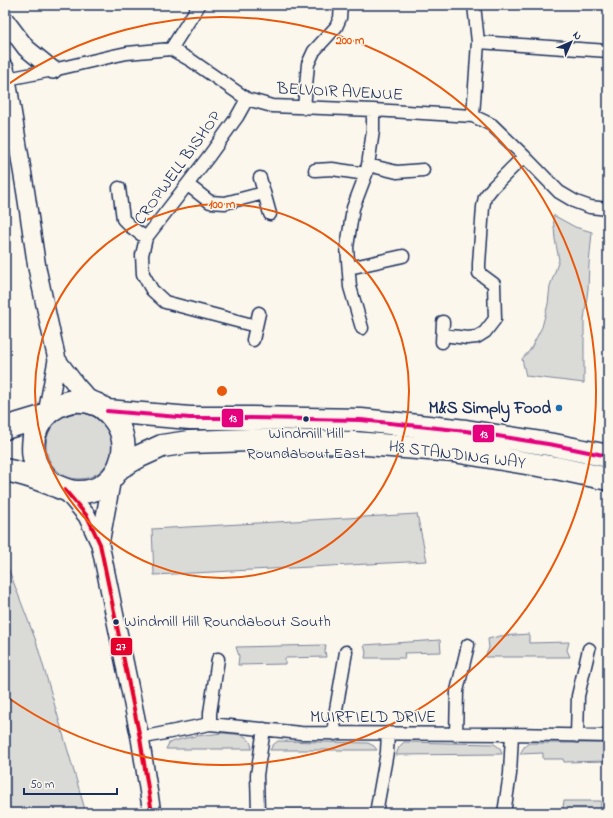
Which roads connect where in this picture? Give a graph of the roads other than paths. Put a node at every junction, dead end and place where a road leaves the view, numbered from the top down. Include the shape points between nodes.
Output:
1 (199, 5) edge
2 (341, 5) edge
3 (474, 5) edge
4 (5, 20) edge
5 (478, 42) junction
6 (171, 49) junction
7 (608, 51) edge
8 (53, 70) junction
9 (6, 74) edge
10 (247, 99) junction
11 (304, 108) junction
12 (373, 110) junction
13 (472, 116) junction
14 (524, 156) junction
15 (316, 170) dead end
16 (367, 170) junction
17 (422, 170) dead end
18 (260, 178) dead end
19 (188, 185) junction
20 (119, 188) dead end
21 (264, 193) junction
22 (608, 209) edge
23 (270, 214) dead end
24 (146, 238) junction
25 (403, 256) dead end
26 (349, 268) junction
27 (259, 314) dead end
28 (443, 322) dead end
29 (256, 326) junction
30 (362, 328) dead end
31 (253, 340) dead end
32 (57, 360) junction
33 (100, 407) junction
34 (46, 414) junction
35 (7, 428) edge
36 (608, 456) edge
37 (9, 470) edge
38 (115, 473) junction
39 (608, 479) edge
40 (59, 487) junction
41 (100, 544) junction
42 (468, 645) dead end
43 (589, 649) dead end
44 (346, 652) dead end
45 (218, 659) dead end
46 (210, 724) junction
47 (264, 729) junction
48 (388, 733) junction
49 (335, 734) junction
50 (456, 734) junction
51 (512, 734) junction
52 (577, 736) junction
53 (608, 736) edge
54 (140, 738) junction
55 (152, 813) edge
56 (258, 813) edge
57 (376, 813) edge
58 (504, 813) edge

1 - 6 street
2 - 11 street via 336,27 314,51 308,64
3 - 5 street
4 - 8 street via 26,48
5 - 7 street
5 - 13 street
6 - 8 street via 120,54
6 - 10 street, BELVOIR AVENUE
8 - 9 street
9 - 32 street via 37,268
10 - 11 street, BELVOIR AVENUE via 272,106
10 - 19 street, CROPWELL BISHOP
11 - 12 street, BELVOIR AVENUE
12 - 13 street, BELVOIR AVENUE
12 - 16 street via 373,131
13 - 14 street, BELVOIR AVENUE via 492,125
14 - 22 street, BELVOIR AVENUE via 559,192 590,207
14 - 28 street via 493,187 485,197 483,207 479,273 494,284 494,319 485,332 477,337 467,338 443,339
15 - 16 street
16 - 17 street
16 - 26 street via 353,208 347,247
18 - 21 street
19 - 21 street via 210,202 225,204
19 - 24 street, CROPWELL BISHOP
20 - 24 street via 124,219
21 - 23 street
24 - 29 street, CROPWELL BISHOP via 142,255 143,274 152,290 165,302
25 - 26 street
26 - 30 street via 350,287
27 - 29 street
29 - 31 street
32 - 33 street via 76,385
32 - 34 street
33 - 34 highway via 80,401 68,402
33 - 36 highway, H8 STANDING WAY via 190,418 360,420 466,431
33 - 38 highway via 118,423 123,438 124,453
34 - 35 highway
34 - 40 highway via 36,429 33,444 35,460 42,474
37 - 40 highway
38 - 39 highway, H8 STANDING WAY via 140,456 162,446 189,442 251,440 354,443 454,451
38 - 40 highway via 102,486 90,491 77,492
38 - 41 street
40 - 41 street via 87,516
41 - 54 street
42 - 50 street via 457,691
43 - 52 street via 578,696
44 - 49 street via 334,721
45 - 46 street
46 - 47 street, MUIRFIELD DRIVE
46 - 54 street, MUIRFIELD DRIVE
47 - 49 street, MUIRFIELD DRIVE
47 - 56 street via 257,776
48 - 49 street, MUIRFIELD DRIVE
48 - 50 street, MUIRFIELD DRIVE
48 - 57 street
50 - 51 street, MUIRFIELD DRIVE
51 - 52 street, MUIRFIELD DRIVE
51 - 58 street via 510,774
52 - 53 street, MUIRFIELD DRIVE
54 - 55 street

